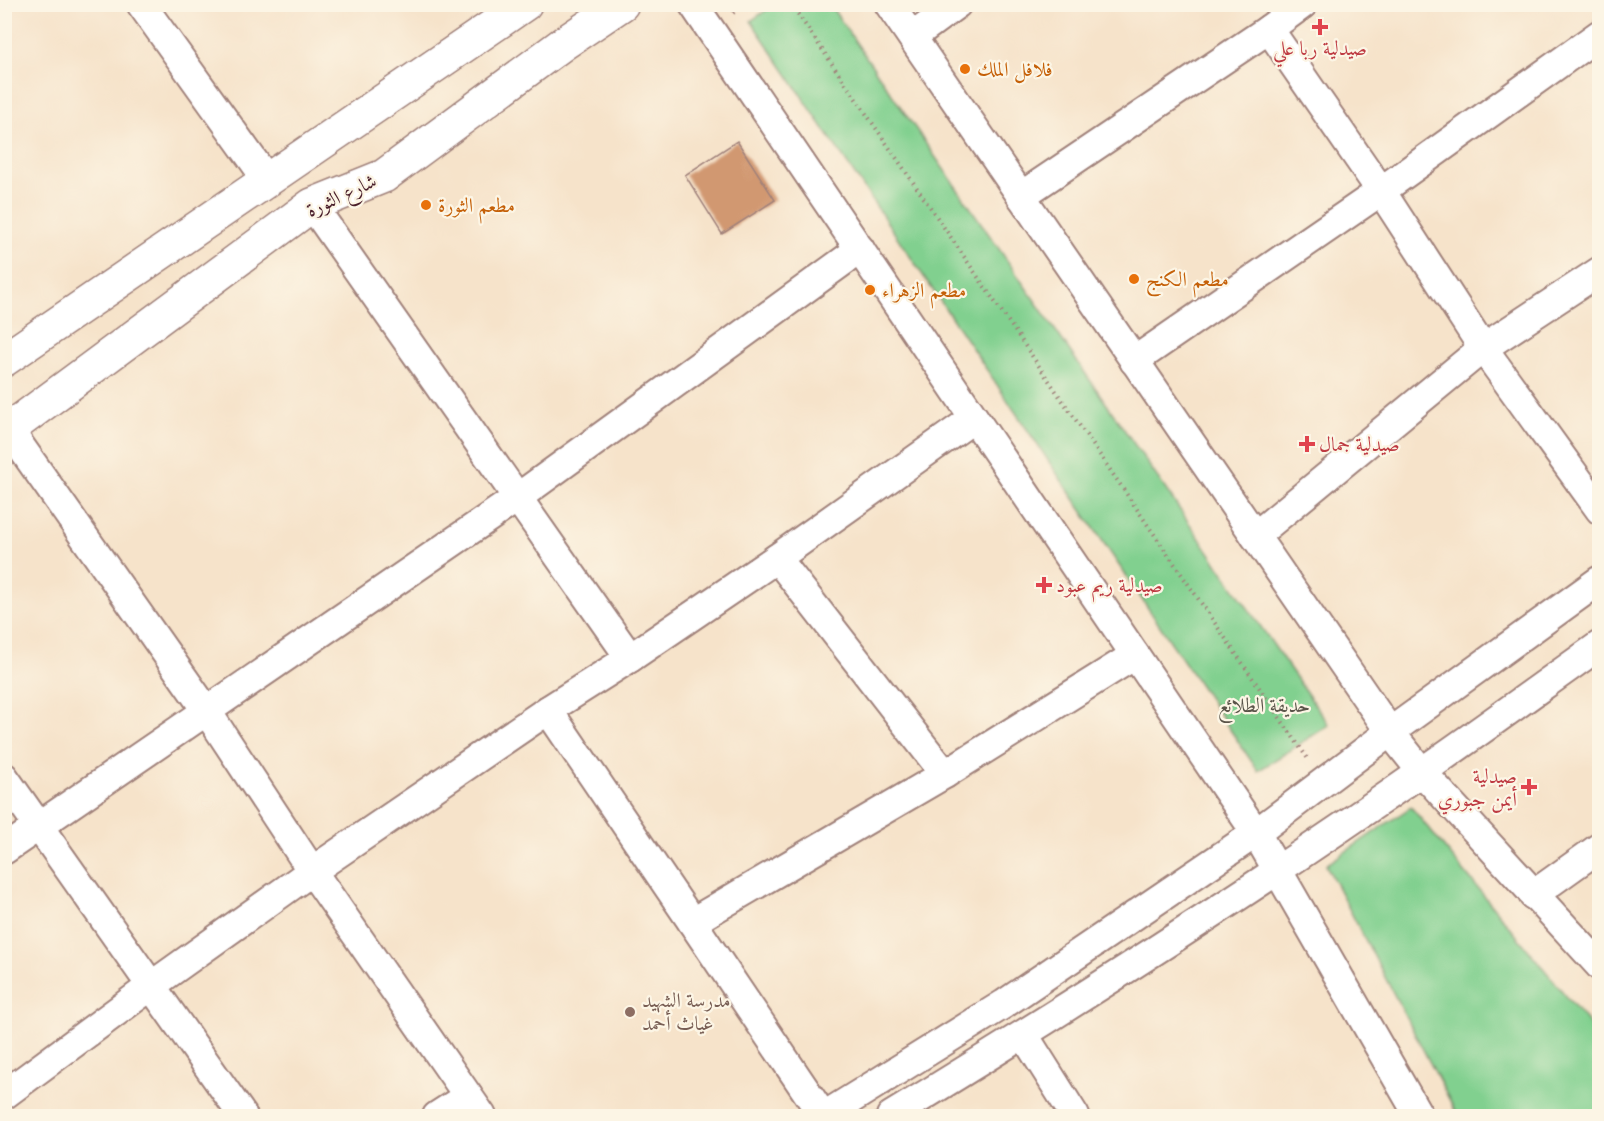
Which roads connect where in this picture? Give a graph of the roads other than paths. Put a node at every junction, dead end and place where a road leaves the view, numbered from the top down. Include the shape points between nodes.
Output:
1 (141, 4) edge
2 (525, 4) edge
3 (622, 4) edge
4 (693, 4) edge
5 (889, 4) edge
6 (957, 4) edge
7 (1303, 4) edge
8 (1269, 30) junction
9 (1599, 34) edge
10 (912, 37) junction
11 (268, 181) junction
12 (1381, 191) junction
13 (1021, 196) junction
14 (312, 205) junction
15 (860, 249) junction
16 (1599, 271) edge
17 (1483, 348) junction
18 (4, 360) edge
19 (1134, 362) junction
20 (974, 417) junction
21 (7, 431) edge
22 (517, 498) junction
23 (1599, 510) edge
24 (1255, 536) junction
25 (777, 558) junction
26 (1599, 580) edge
27 (1599, 645) edge
28 (1135, 655) junction
29 (630, 658) junction
30 (206, 710) junction
31 (548, 710) junction
32 (1390, 732) junction
33 (1422, 772) junction
34 (945, 774) junction
35 (4, 777) edge
36 (39, 826) junction
37 (1256, 833) junction
38 (1599, 847) edge
39 (4, 850) edge
40 (1278, 869) junction
41 (312, 872) junction
42 (1533, 895) junction
43 (692, 922) junction
44 (1599, 966) edge
45 (151, 986) junction
46 (1024, 1035) junction
47 (4, 1095) edge
48 (475, 1106) edge
49 (243, 1116) edge
50 (437, 1116) edge
51 (823, 1116) edge
52 (891, 1116) edge
53 (1075, 1116) edge
54 (1419, 1116) edge

1 - 11 street
2 - 11 main road
3 - 14 main road, شارع الثورة via 384,176
4 - 15 street
5 - 10 street
6 - 10 street
7 - 8 street
8 - 12 street
8 - 13 street
9 - 12 street
10 - 13 street
11 - 18 main road
12 - 17 street
12 - 19 street
13 - 19 street
14 - 21 main road, شارع الثورة
14 - 22 street
15 - 20 street
15 - 22 street
16 - 17 street
17 - 23 street
17 - 24 street
19 - 24 street
20 - 25 street
20 - 28 street
21 - 30 street
22 - 29 street
22 - 30 street
24 - 32 street
25 - 29 street
25 - 34 street
26 - 32 street
27 - 33 street
28 - 34 street
28 - 37 street
29 - 31 street
30 - 36 street
30 - 41 street
31 - 41 street
31 - 43 street
32 - 33 street
32 - 37 street
33 - 40 street
33 - 42 street
34 - 43 street
35 - 36 street
36 - 39 street
36 - 45 street
37 - 40 street
37 - 51 street via 1004,1004
38 - 42 street
40 - 46 street
40 - 54 street
41 - 45 street
41 - 48 street
42 - 44 street
43 - 51 street
45 - 47 street
45 - 49 street
46 - 52 street
46 - 53 street
48 - 50 street

